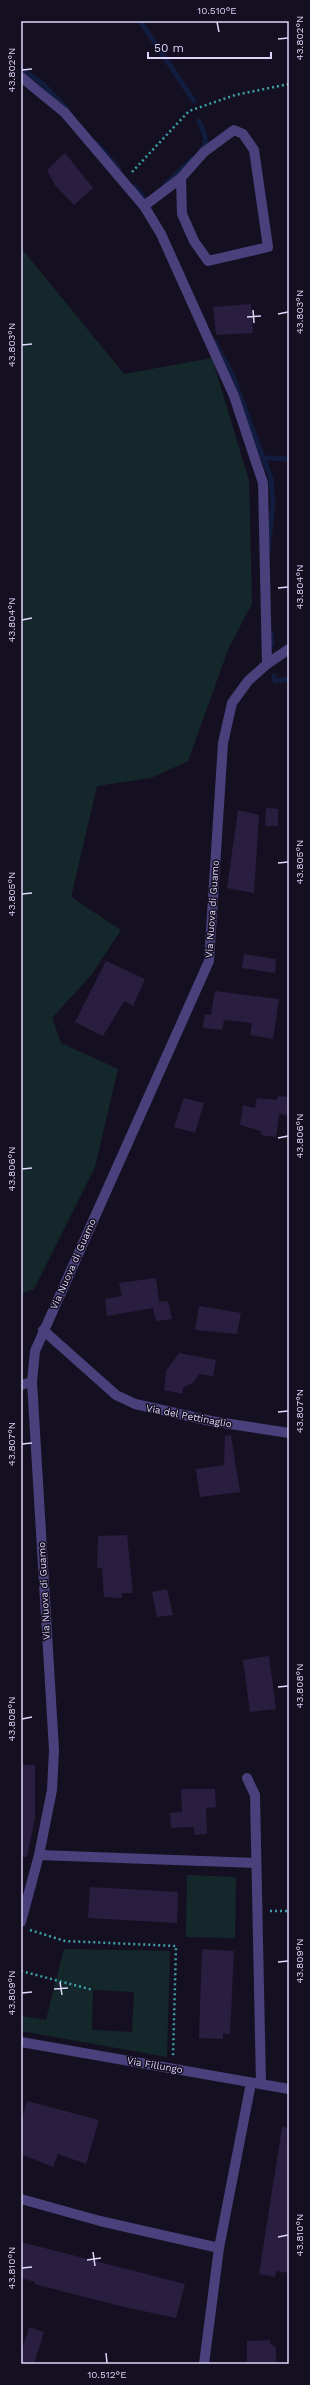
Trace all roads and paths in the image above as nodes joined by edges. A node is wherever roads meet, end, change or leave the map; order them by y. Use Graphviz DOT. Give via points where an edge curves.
graph roads {
  1 [pos="21,77"];
  2 [pos="289,84"];
  3 [pos="181,178"];
  4 [pos="124,181"];
  5 [pos="144,206"];
  6 [pos="289,649"];
  7 [pos="267,664"];
  8 [pos="43,1330"];
  9 [pos="32,1382"];
  10 [pos="21,1385"];
  11 [pos="289,1433"];
  12 [pos="247,1778"];
  13 [pos="39,1855"];
  14 [pos="256,1863"];
  15 [pos="258,1911"];
  16 [pos="289,1911"];
  17 [pos="21,1922"];
  18 [pos="28,1930"];
  19 [pos="21,1971"];
  20 [pos="93,1990"];
  21 [pos="21,2042"];
  22 [pos="173,2068"];
  23 [pos="251,2083"];
  24 [pos="261,2084"];
  25 [pos="289,2090"];
  26 [pos="21,2200"];
  27 [pos="219,2248"];
  28 [pos="204,2364"];
  1 -- 4 [label="street" via="65,113"];
  2 -- 4 [label="path" via="235,95 189,111"];
  3 -- 3 [label="street" via="204,152 234,130 243,134 254,150 268,247 208,261 194,241 182,214"];
  3 -- 5 [label="street"];
  4 -- 5 [label="street"];
  5 -- 7 [label="street" via="161,234 234,396 264,483"];
  6 -- 7 [label="street, Via Nuova di Guamo"];
  7 -- 8 [label="street, Via Nuova di Guamo" via="248,681 232,703 223,743 208,961"];
  8 -- 9 [label="street, Via Nuova di Guamo" via="35,1351"];
  8 -- 11 [label="street, Via del Pettinaglio" via="116,1395 135,1404 211,1421"];
  9 -- 10 [label="street"];
  9 -- 13 [label="street, Via Nuova di Guamo" via="54,1750 52,1790"];
  12 -- 14 [label="street" via="255,1795"];
  13 -- 14 [label="street"];
  13 -- 17 [label="street, Via Nuova di Guamo"];
  14 -- 15 [label="street"];
  15 -- 16 [label="path"];
  15 -- 24 [label="street"];
  18 -- 22 [label="path" via="66,1941 176,1946"];
  19 -- 20 [label="path"];
  21 -- 22 [label="street, Via Fillungo"];
  22 -- 23 [label="street, Via Fillungo"];
  23 -- 24 [label="street, Via Fillungo"];
  23 -- 27 [label="street"];
  24 -- 25 [label="street, Via Fillungo"];
  26 -- 27 [label="street"];
  27 -- 28 [label="street"];
}
